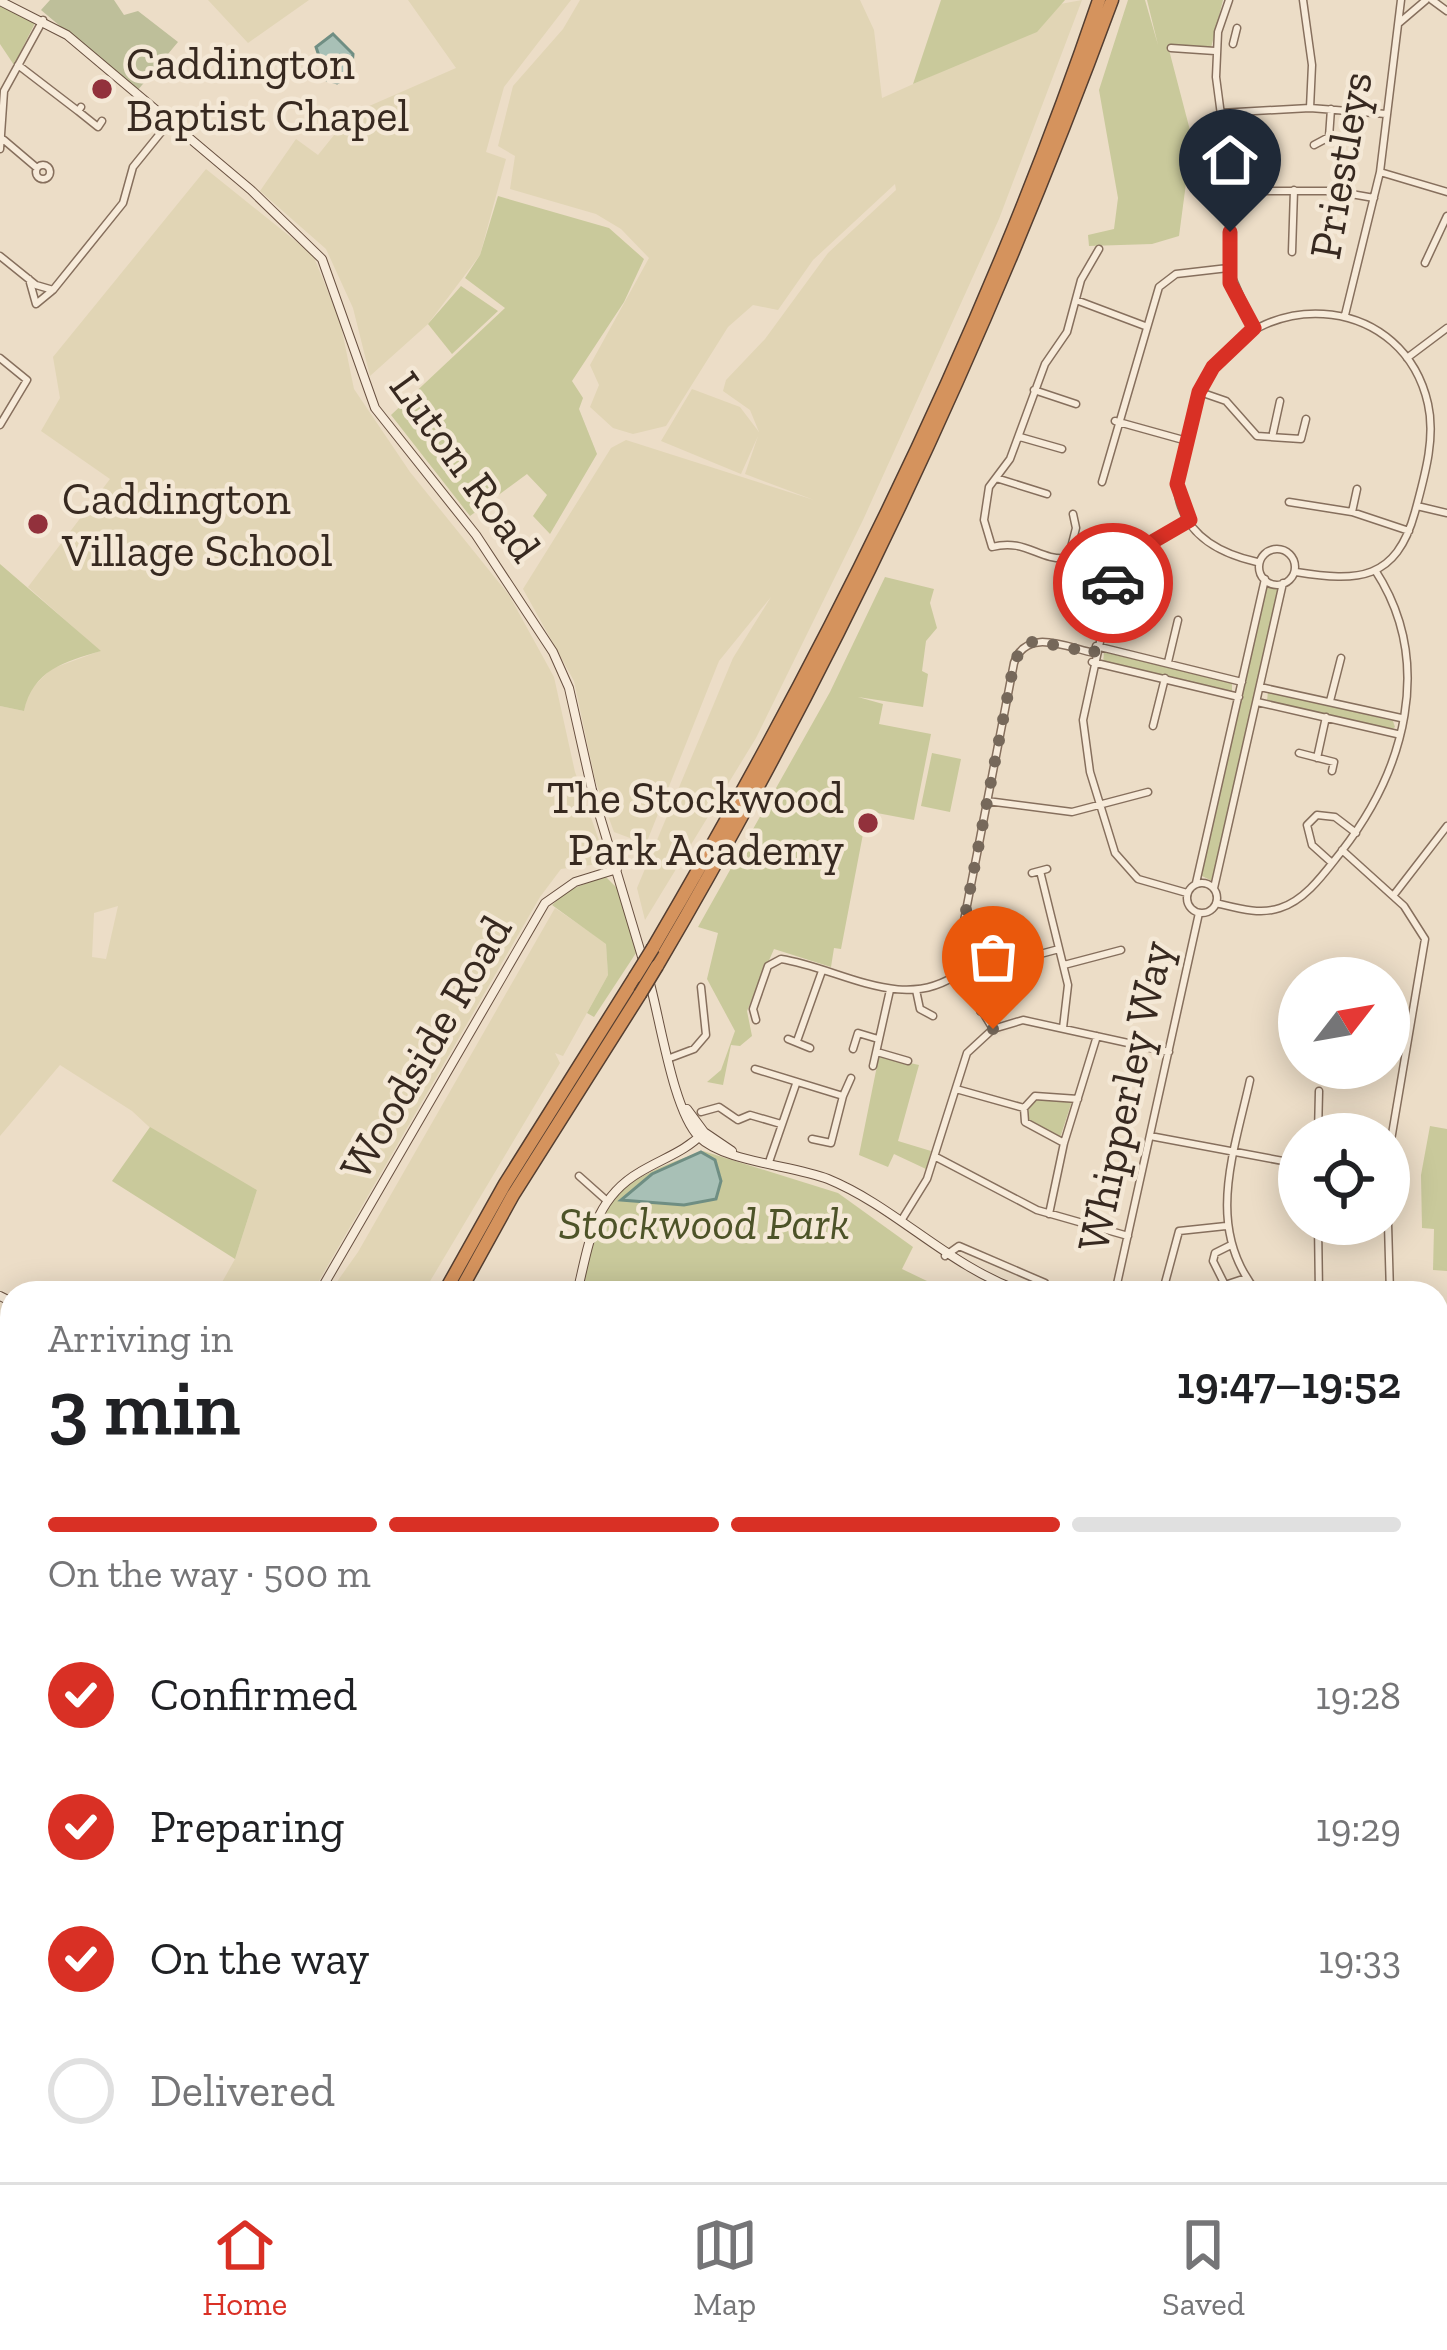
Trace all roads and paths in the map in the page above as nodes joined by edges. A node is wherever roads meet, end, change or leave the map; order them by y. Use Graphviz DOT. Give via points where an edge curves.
graph roads {
  1 [pos="1099,0"];
  2 [pos="1112,0"];
  3 [pos="1229,0"];
  4 [pos="1303,0"];
  5 [pos="1401,0"];
  6 [pos="1429,0"];
  7 [pos="0,1"];
  8 [pos="14,3"];
  9 [pos="1447,11"];
  10 [pos="43,20"];
  11 [pos="1396,26"];
  12 [pos="1218,32"];
  13 [pos="1235,36"];
  14 [pos="1171,48"];
  15 [pos="1216,51"];
  16 [pos="18,65"];
  17 [pos="1310,108"];
  18 [pos="1331,109"];
  19 [pos="1220,113"];
  20 [pos="1386,115"];
  21 [pos="167,125"];
  22 [pos="98,126"];
  23 [pos="4,140"];
  24 [pos="1314,145"];
  25 [pos="0,148"];
  26 [pos="37,168"];
  27 [pos="1380,172"];
  28 [pos="1294,188"];
  29 [pos="1231,191"];
  30 [pos="1447,192"];
  31 [pos="1374,198"];
  32 [pos="1447,216"];
  33 [pos="1099,249"];
  34 [pos="1292,252"];
  35 [pos="0,256"];
  36 [pos="1425,263"];
  37 [pos="1228,268"];
  38 [pos="28,277"];
  39 [pos="53,290"];
  40 [pos="1076,300"];
  41 [pos="1345,315"];
  42 [pos="1145,326"];
  43 [pos="1254,328"];
  44 [pos="1447,328"];
  45 [pos="0,358"];
  46 [pos="1407,358"];
  47 [pos="1034,390"];
  48 [pos="1199,392"];
  49 [pos="1280,401"];
  50 [pos="1076,404"];
  51 [pos="1306,419"];
  52 [pos="1115,422"];
  53 [pos="0,425"];
  54 [pos="1273,433"];
  55 [pos="1019,436"];
  56 [pos="1187,441"];
  57 [pos="1062,449"];
  58 [pos="996,478"];
  59 [pos="1102,482"];
  60 [pos="1357,489"];
  61 [pos="1047,494"];
  62 [pos="1289,502"];
  63 [pos="1417,506"];
  64 [pos="1352,512"];
  65 [pos="1447,513"];
  66 [pos="1073,514"];
  67 [pos="1190,520"];
  68 [pos="1409,531"];
  69 [pos="1067,558"];
  70 [pos="1257,562"];
  71 [pos="1375,570"];
  72 [pos="1297,572"];
  73 [pos="1265,579"];
  74 [pos="1113,582"];
  75 [pos="1283,583"];
  76 [pos="1178,620"];
  77 [pos="1094,654"];
  78 [pos="1341,658"];
  79 [pos="1168,662"];
  80 [pos="1165,679"];
  81 [pos="1242,682"];
  82 [pos="1260,687"];
  83 [pos="1239,697"];
  84 [pos="1330,701"];
  85 [pos="1257,702"];
  86 [pos="1326,717"];
  87 [pos="1401,718"];
  88 [pos="1153,726"];
  89 [pos="1397,734"];
  90 [pos="1299,753"];
  91 [pos="1317,758"];
  92 [pos="1333,771"];
  93 [pos="1148,792"];
  94 [pos="987,801"];
  95 [pos="1100,806"];
  96 [pos="1447,826"];
  97 [pos="1356,833"];
  98 [pos="1342,850"];
  99 [pos="1332,862"];
  100 [pos="617,869"];
  101 [pos="1039,871"];
  102 [pos="1196,883"];
  103 [pos="1214,888"];
  104 [pos="1187,893"];
  105 [pos="1393,896"];
  106 [pos="1216,903"];
  107 [pos="1198,913"];
  108 [pos="1059,949"];
  109 [pos="1121,950"];
  110 [pos="1018,960"];
  111 [pos="1064,965"];
  112 [pos="822,970"];
  113 [pos="959,974"];
  114 [pos="701,987"];
  115 [pos="890,990"];
  116 [pos="916,990"];
  117 [pos="933,1016"];
  118 [pos="756,1020"];
  119 [pos="861,1020"];
  120 [pos="1063,1028"];
  121 [pos="993,1029"];
  122 [pos="858,1033"];
  123 [pos="1097,1036"];
  124 [pos="879,1039"];
  125 [pos="810,1048"];
  126 [pos="853,1049"];
  127 [pos="877,1052"];
  128 [pos="1168,1052"];
  129 [pos="670,1058"];
  130 [pos="908,1060"];
  131 [pos="873,1066"];
  132 [pos="755,1069"];
  133 [pos="851,1078"];
  134 [pos="1250,1080"];
  135 [pos="796,1084"];
  136 [pos="956,1089"];
  137 [pos="1319,1091"];
  138 [pos="843,1096"];
  139 [pos="1078,1099"];
  140 [pos="1024,1108"];
  141 [pos="701,1112"];
  142 [pos="1318,1113"];
  143 [pos="1396,1113"];
  144 [pos="782,1124"];
  145 [pos="701,1134"];
  146 [pos="1150,1136"];
  147 [pos="812,1138"];
  148 [pos="1064,1143"];
  149 [pos="712,1147"];
  150 [pos="686,1149"];
  151 [pos="733,1152"];
  152 [pos="1234,1154"];
  153 [pos="936,1157"];
  154 [pos="1278,1161"];
  155 [pos="770,1162"];
  156 [pos="578,1176"];
  157 [pos="606,1200"];
  158 [pos="1049,1214"];
  159 [pos="898,1224"];
  160 [pos="1226,1226"];
  161 [pos="1128,1235"];
  162 [pos="1231,1245"];
  163 [pos="1318,1245"];
  164 [pos="1389,1245"];
  165 [pos="945,1256"];
  166 [pos="1246,1278"];
  167 [pos="326,1281"];
  168 [pos="451,1281"];
  169 [pos="466,1281"];
  170 [pos="581,1281"];
  171 [pos="999,1281"];
  172 [pos="1040,1281"];
  173 [pos="1117,1281"];
  174 [pos="1166,1281"];
  175 [pos="1224,1281"];
  176 [pos="1239,1281"];
  177 [pos="1248,1281"];
  178 [pos="1319,1281"];
  179 [pos="1390,1281"];
  1 -- 168 [label="highway, bridge" via="950,378 783,716"];
  2 -- 169 [label="highway, bridge" via="1037,203 927,455 796,718"];
  3 -- 12 [label="street"];
  4 -- 17 [label="street"];
  5 -- 11 [label="street, Priestleys"];
  6 -- 9 [label="street"];
  6 -- 11 [label="street, Priestleys"];
  7 -- 8 [label="street, Luton Road"];
  8 -- 10 [label="street, Luton Road"];
  10 -- 16 [label="street"];
  10 -- 21 [label="street, Luton Road"];
  11 -- 20 [label="street, Priestleys"];
  12 -- 13 [label="street"];
  12 -- 15 [label="street"];
  14 -- 15 [label="street"];
  15 -- 19 [label="street"];
  16 -- 22 [label="street"];
  16 -- 23 [label="street" via="4,92"];
  17 -- 18 [label="street"];
  17 -- 19 [label="street"];
  18 -- 20 [label="street"];
  18 -- 24 [label="street" via="1329,137"];
  19 -- 29 [label="street"];
  20 -- 27 [label="street, Priestleys"];
  21 -- 39 [label="street" via="133,167 123,203"];
  21 -- 100 [label="street, Luton Road" via="322,259 375,408 476,535 554,652"];
  23 -- 25 [label="street"];
  23 -- 26 [label="street"];
  27 -- 30 [label="street"];
  27 -- 31 [label="street, Priestleys"];
  28 -- 29 [label="street"];
  28 -- 31 [label="street"];
  28 -- 34 [label="street"];
  29 -- 37 [label="street"];
  31 -- 41 [label="street, Priestleys"];
  32 -- 36 [label="street"];
  33 -- 40 [label="street"];
  35 -- 38 [label="street"];
  37 -- 42 [label="street" via="1166,279"];
  37 -- 43 [label="street"];
  38 -- 39 [label="street"];
  38 -- 39 [label="street" via="36,304"];
  40 -- 42 [label="street"];
  40 -- 47 [label="street"];
  41 -- 43 [label="street" via="1316,310"];
  41 -- 46 [label="street"];
  42 -- 52 [label="street"];
  43 -- 48 [label="street"];
  44 -- 46 [label="street"];
  45 -- 53 [label="street" via="31,380"];
  46 -- 63 [label="street" via="1432,427"];
  47 -- 50 [label="street"];
  47 -- 55 [label="street"];
  48 -- 54 [label="street" via="1226,401 1249,433"];
  48 -- 56 [label="street"];
  49 -- 54 [label="street"];
  51 -- 54 [label="street" via="1301,440"];
  52 -- 56 [label="street"];
  52 -- 59 [label="street"];
  55 -- 57 [label="street"];
  55 -- 58 [label="street"];
  56 -- 67 [label="street" via="1177,489"];
  58 -- 61 [label="street"];
  58 -- 69 [label="street" via="985,500 992,547 1016,542"];
  60 -- 64 [label="street"];
  62 -- 64 [label="street"];
  63 -- 65 [label="street"];
  63 -- 68 [label="street"];
  64 -- 68 [label="street"];
  66 -- 69 [label="street"];
  67 -- 70 [label="street" via="1213,549"];
  67 -- 74 [label="street" via="1140,549"];
  68 -- 71 [label="street"];
  69 -- 74 [label="street"];
  70 -- 72 [label="street" via="1279,552"];
  70 -- 73 [label="street"];
  71 -- 72 [label="street" via="1352,580"];
  71 -- 87 [label="street" via="1408,640"];
  72 -- 75 [label="street"];
  73 -- 75 [label="street"];
  73 -- 81 [label="street, Whipperley Way"];
  74 -- 77 [label="street"];
  75 -- 82 [label="street, Whipperley Way"];
  76 -- 79 [label="street"];
  77 -- 79 [label="street"];
  77 -- 80 [label="street"];
  77 -- 94 [label="street" via="1034,641 1021,648"];
  77 -- 95 [label="street" via="1084,737"];
  78 -- 84 [label="street"];
  79 -- 81 [label="street"];
  80 -- 83 [label="street"];
  80 -- 88 [label="street"];
  81 -- 83 [label="street, Whipperley Way"];
  82 -- 84 [label="street"];
  82 -- 85 [label="street, Whipperley Way"];
  83 -- 102 [label="street, Whipperley Way"];
  84 -- 87 [label="street"];
  85 -- 86 [label="street"];
  85 -- 103 [label="street, Whipperley Way"];
  86 -- 89 [label="street"];
  86 -- 91 [label="street"];
  87 -- 89 [label="street"];
  89 -- 97 [label="street" via="1376,806"];
  90 -- 91 [label="street"];
  91 -- 92 [label="street" via="1334,762"];
  93 -- 95 [label="street"];
  94 -- 95 [label="street" via="1041,812"];
  94 -- 113 [label="street"];
  95 -- 104 [label="street" via="1129,872"];
  96 -- 105 [label="street"];
  97 -- 98 [label="street"];
  97 -- 99 [label="street" via="1335,818 1316,815 1307,825 1312,845"];
  98 -- 99 [label="street"];
  98 -- 105 [label="street"];
  99 -- 106 [label="street" via="1277,910"];
  100 -- 129 [label="street, Luton Road"];
  100 -- 167 [label="street, Woodside Road" via="575,882 545,903"];
  101 -- 108 [label="street"];
  102 -- 103 [label="street"];
  102 -- 104 [label="street"];
  103 -- 106 [label="street"];
  104 -- 107 [label="street"];
  105 -- 143 [label="street" via="1415,918 1426,951"];
  106 -- 107 [label="street"];
  107 -- 128 [label="street, Whipperley Way"];
  108 -- 110 [label="street"];
  108 -- 111 [label="street"];
  109 -- 111 [label="street"];
  111 -- 120 [label="street"];
  112 -- 115 [label="street"];
  112 -- 118 [label="street" via="772,963"];
  112 -- 125 [label="street" via="793,1040"];
  113 -- 116 [label="street"];
  113 -- 121 [label="street"];
  114 -- 129 [label="street" via="706,1035"];
  115 -- 116 [label="street"];
  115 -- 124 [label="street"];
  116 -- 117 [label="street" via="920,1009"];
  119 -- 122 [label="street"];
  120 -- 121 [label="street" via="1024,1020"];
  120 -- 123 [label="street"];
  121 -- 136 [label="street" via="970,1048"];
  122 -- 124 [label="street"];
  122 -- 126 [label="street"];
  123 -- 128 [label="street"];
  123 -- 139 [label="street"];
  124 -- 127 [label="street"];
  127 -- 130 [label="street"];
  127 -- 131 [label="street"];
  128 -- 146 [label="street, Whipperley Way"];
  129 -- 145 [label="street, Luton Road"];
  132 -- 135 [label="street"];
  133 -- 138 [label="street"];
  134 -- 152 [label="street"];
  135 -- 138 [label="street"];
  135 -- 144 [label="street"];
  136 -- 140 [label="street"];
  136 -- 153 [label="street"];
  137 -- 142 [label="street"];
  138 -- 147 [label="street" via="835,1144"];
  139 -- 140 [label="street" via="1031,1096"];
  139 -- 148 [label="street"];
  140 -- 148 [label="street" via="1025,1122"];
  141 -- 144 [label="street" via="719,1107 738,1120 750,1115"];
  144 -- 155 [label="street"];
  145 -- 149 [label="street"];
  145 -- 150 [label="street"];
  145 -- 151 [label="street"];
  146 -- 152 [label="street"];
  146 -- 161 [label="street, Whipperley Way"];
  148 -- 158 [label="street"];
  149 -- 150 [label="street"];
  149 -- 151 [label="street"];
  150 -- 157 [label="street"];
  151 -- 155 [label="street"];
  152 -- 154 [label="street"];
  152 -- 160 [label="street"];
  153 -- 158 [label="street"];
  153 -- 159 [label="street"];
  155 -- 159 [label="street" via="839,1184"];
  156 -- 157 [label="street"];
  157 -- 170 [label="street"];
  158 -- 161 [label="street"];
  159 -- 165 [label="street"];
  160 -- 162 [label="street"];
  160 -- 174 [label="street" via="1179,1231"];
  161 -- 173 [label="street, Whipperley Way"];
  162 -- 166 [label="street"];
  162 -- 175 [label="street" via="1214,1255"];
  163 -- 178 [label="street"];
  164 -- 179 [label="street"];
  165 -- 171 [label="street"];
  165 -- 172 [label="street" via="959,1246"];
  166 -- 176 [label="street"];
  166 -- 177 [label="street"];
}
